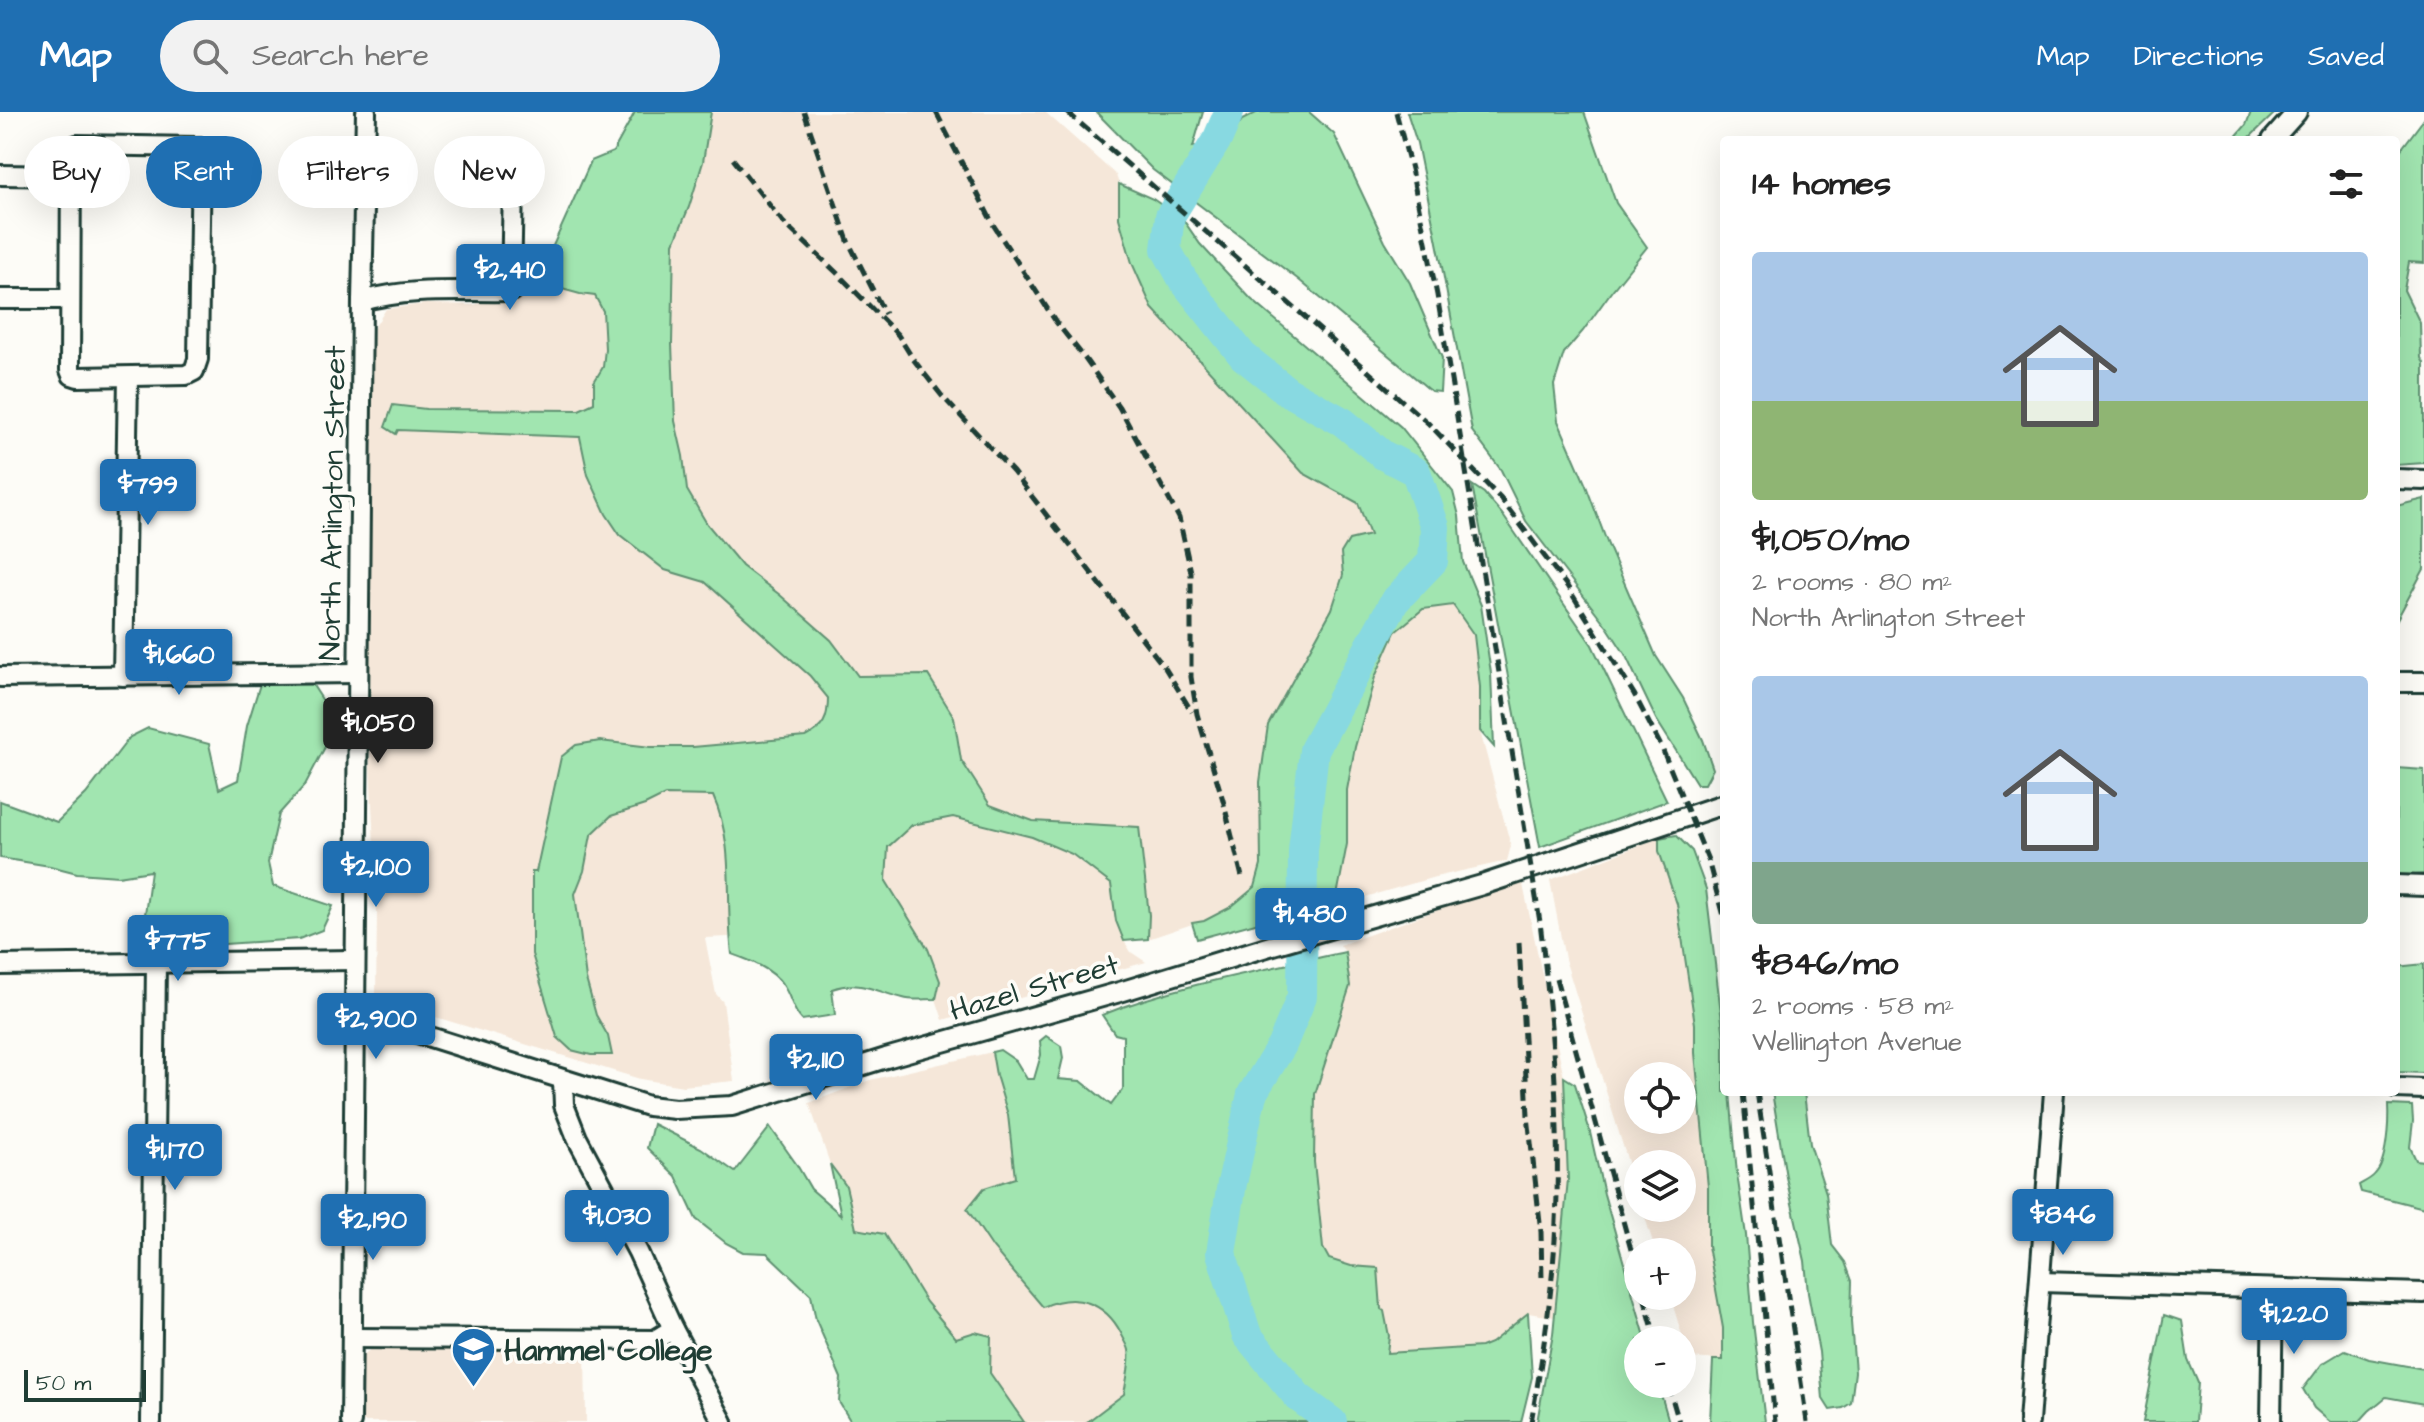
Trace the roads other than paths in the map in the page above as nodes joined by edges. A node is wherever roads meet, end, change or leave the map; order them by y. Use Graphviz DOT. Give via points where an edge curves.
graph roads {
  1 [pos="366,112"];
  2 [pos="2297,112"];
  3 [pos="2276,136"];
  4 [pos="130,145"];
  5 [pos="0,175"];
  6 [pos="24,175"];
  7 [pos="70,208"];
  8 [pos="513,208"];
  9 [pos="0,299"];
  10 [pos="70,299"];
  11 [pos="362,301"];
  12 [pos="128,377"];
  13 [pos="2400,479"];
  14 [pos="2424,480"];
  15 [pos="358,673"];
  16 [pos="123,676"];
  17 [pos="0,677"];
  18 [pos="2400,682"];
  19 [pos="2424,682"];
  20 [pos="1720,805"];
  21 [pos="2400,885"];
  22 [pos="2424,886"];
  23 [pos="354,960"];
  24 [pos="156,962"];
  25 [pos="0,965"];
  26 [pos="354,1022"];
  27 [pos="563,1080"];
  28 [pos="2400,1088"];
  29 [pos="2424,1089"];
  30 [pos="2054,1096"];
  31 [pos="2040,1282"];
  32 [pos="2273,1290"];
  33 [pos="2424,1293"];
  34 [pos="673,1329"];
  35 [pos="353,1338"];
  36 [pos="151,1422"];
  37 [pos="351,1422"];
  38 [pos="723,1422"];
  39 [pos="2029,1422"];
  40 [pos="2271,1422"];
  1 -- 11 [label="street, North Arlington Street"];
  2 -- 3 [label="street"];
  4 -- 12 [label="street" via="201,151 198,359 186,375"];
  5 -- 6 [label="street"];
  7 -- 10 [label="street"];
  8 -- 11 [label="street" via="511,291 415,291"];
  9 -- 10 [label="street"];
  10 -- 12 [label="street" via="72,375"];
  11 -- 15 [label="street, North Arlington Street"];
  12 -- 16 [label="street"];
  13 -- 14 [label="street"];
  15 -- 16 [label="street"];
  15 -- 23 [label="street, North Arlington Street"];
  16 -- 17 [label="street"];
  18 -- 19 [label="street"];
  20 -- 27 [label="street, Hazel Street" via="1531,870 732,1106 648,1106"];
  21 -- 22 [label="street"];
  23 -- 24 [label="street"];
  23 -- 26 [label="street, North Arlington Street"];
  24 -- 25 [label="street"];
  24 -- 36 [label="street"];
  26 -- 27 [label="street, Hazel Street" via="392,1025"];
  26 -- 35 [label="street, North Arlington Street"];
  27 -- 34 [label="street" via="564,1105 577,1138"];
  28 -- 29 [label="street"];
  30 -- 31 [label="street"];
  31 -- 32 [label="street"];
  31 -- 39 [label="street"];
  32 -- 33 [label="street"];
  32 -- 40 [label="street"];
  34 -- 35 [label="street" via="655,1340"];
  34 -- 38 [label="street"];
  35 -- 37 [label="street, North Arlington Street"];
}
